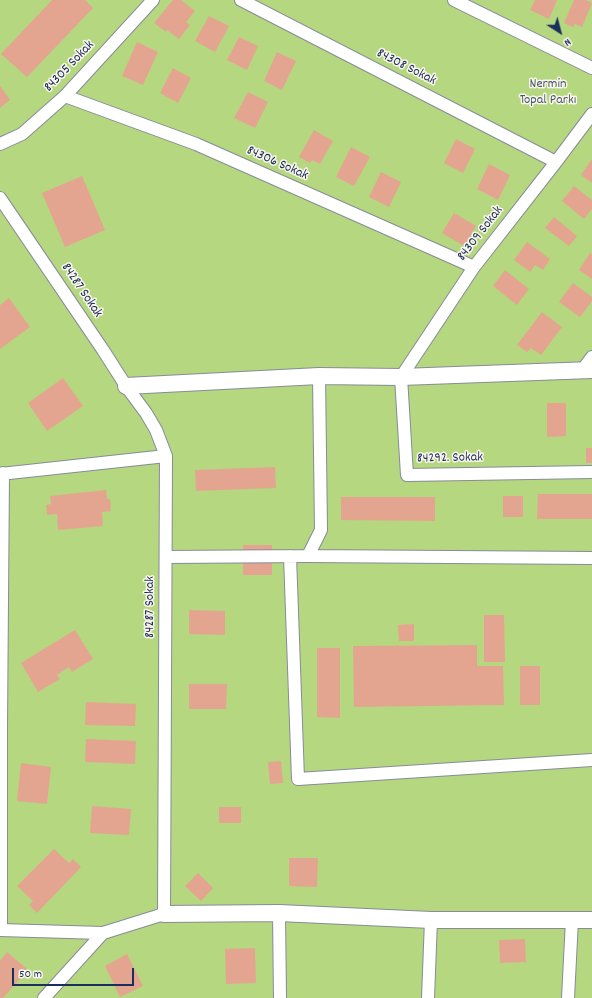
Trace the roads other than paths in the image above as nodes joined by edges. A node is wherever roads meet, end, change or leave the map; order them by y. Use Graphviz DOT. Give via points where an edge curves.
graph roads {
  1 [pos="153,0"];
  2 [pos="241,0"];
  3 [pos="454,0"];
  4 [pos="592,68"];
  5 [pos="65,96"];
  6 [pos="592,114"];
  7 [pos="0,144"];
  8 [pos="556,162"];
  9 [pos="0,198"];
  10 [pos="474,267"];
  11 [pos="589,365"];
  12 [pos="319,376"];
  13 [pos="401,377"];
  14 [pos="126,386"];
  15 [pos="166,456"];
  16 [pos="592,472"];
  17 [pos="2,474"];
  18 [pos="290,556"];
  19 [pos="308,556"];
  20 [pos="166,558"];
  21 [pos="592,558"];
  22 [pos="0,726"];
  23 [pos="592,760"];
  24 [pos="279,913"];
  25 [pos="164,914"];
  26 [pos="431,920"];
  27 [pos="572,920"];
  28 [pos="592,920"];
  29 [pos="0,930"];
  30 [pos="103,933"];
  31 [pos="44,998"];
  32 [pos="280,998"];
  33 [pos="428,998"];
  34 [pos="568,998"];
  1 -- 5 [label="street, 84305 Sokak"];
  2 -- 8 [label="street, 84308 Sokak"];
  3 -- 4 [label="street"];
  5 -- 7 [label="street, 84305 Sokak" via="22,134"];
  5 -- 10 [label="street, 84306 Sokak" via="196,144"];
  6 -- 8 [label="street, 84309 Sokak"];
  8 -- 10 [label="street, 84309 Sokak"];
  9 -- 14 [label="street, 84287 Sokak"];
  10 -- 13 [label="street, 84309 Sokak"];
  11 -- 13 [label="street"];
  12 -- 13 [label="street"];
  12 -- 14 [label="street"];
  12 -- 19 [label="street" via="321,530"];
  13 -- 16 [label="street, 84292. Sokak" via="407,475"];
  14 -- 15 [label="street, 84287 Sokak" via="156,430"];
  15 -- 17 [label="street"];
  15 -- 20 [label="street, 84287 Sokak"];
  17 -- 22 [label="street"];
  18 -- 19 [label="street"];
  18 -- 20 [label="street"];
  18 -- 23 [label="street" via="298,779"];
  19 -- 21 [label="street"];
  20 -- 25 [label="street, 84287 Sokak"];
  22 -- 29 [label="street"];
  24 -- 25 [label="street"];
  24 -- 26 [label="street"];
  24 -- 32 [label="street"];
  25 -- 30 [label="street"];
  26 -- 27 [label="street"];
  26 -- 33 [label="street"];
  27 -- 28 [label="street"];
  27 -- 34 [label="street"];
  29 -- 30 [label="street"];
  30 -- 31 [label="street"];
}
